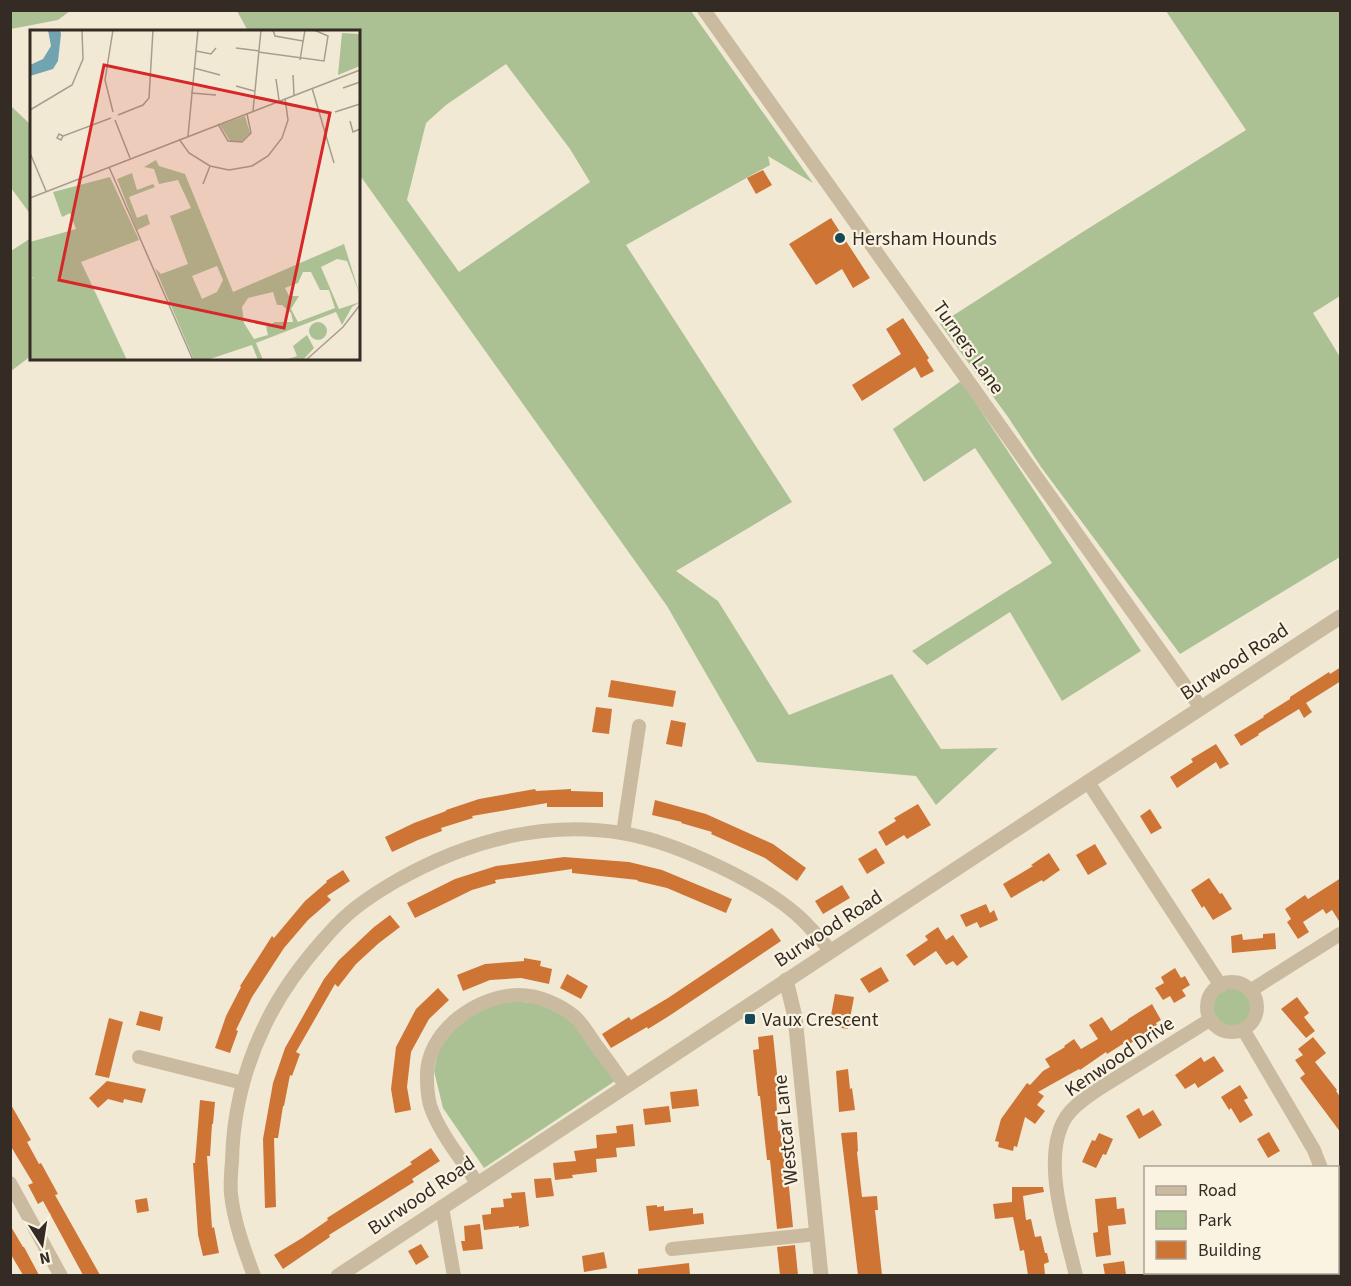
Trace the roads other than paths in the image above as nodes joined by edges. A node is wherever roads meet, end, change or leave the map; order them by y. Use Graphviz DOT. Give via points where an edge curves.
graph roads {
  1 [pos="704,10"];
  2 [pos="1341,617"];
  3 [pos="1201,708"];
  4 [pos="639,726"];
  5 [pos="1088,782"];
  6 [pos="623,833"];
  7 [pos="1341,934"];
  8 [pos="831,951"];
  9 [pos="786,980"];
  10 [pos="1221,986"];
  11 [pos="1250,991"];
  12 [pos="1211,1019"];
  13 [pos="1243,1029"];
  14 [pos="139,1057"];
  15 [pos="243,1083"];
  16 [pos="625,1085"];
  17 [pos="1321,1166"];
  18 [pos="10,1183"];
  19 [pos="477,1183"];
  20 [pos="442,1207"];
  21 [pos="817,1234"];
  22 [pos="672,1249"];
  23 [pos="61,1275"];
  24 [pos="254,1275"];
  25 [pos="338,1275"];
  26 [pos="454,1275"];
  27 [pos="821,1275"];
  28 [pos="1076,1275"];
  1 -- 3 [label="street, Turners Lane"];
  2 -- 3 [label="street, Burwood Road"];
  3 -- 5 [label="street, Burwood Road"];
  4 -- 6 [label="street"];
  5 -- 8 [label="street, Burwood Road"];
  5 -- 10 [label="street"];
  6 -- 8 [label="street" via="683,850 757,886 797,915"];
  6 -- 15 [label="street" via="568,830 510,836 425,865 366,900 345,916 287,985 254,1047"];
  7 -- 11 [label="street"];
  8 -- 9 [label="street, Burwood Road"];
  9 -- 16 [label="street, Burwood Road"];
  9 -- 21 [label="street, Westcar Lane" via="795,1017"];
  10 -- 11 [label="street" via="1241,984"];
  10 -- 12 [label="street" via="1208,1002"];
  11 -- 13 [label="street" via="1256,1000 1256,1015"];
  12 -- 13 [label="street" via="1228,1032"];
  12 -- 28 [label="street, Kenwood Drive" via="1079,1102 1066,1118 1054,1152 1054,1173"];
  13 -- 17 [label="street"];
  14 -- 15 [label="street"];
  15 -- 24 [label="street" via="232,1136 231,1193 236,1222"];
  16 -- 19 [label="street, Burwood Road"];
  16 -- 19 [label="street" via="574,1016 550,1002 519,995 501,997 466,1011 442,1034 431,1053 427,1076 430,1104 438,1124"];
  18 -- 23 [label="street"];
  19 -- 20 [label="street, Burwood Road"];
  20 -- 25 [label="street, Burwood Road"];
  20 -- 26 [label="street"];
  21 -- 22 [label="street"];
  21 -- 27 [label="street, Westcar Lane"];
}
